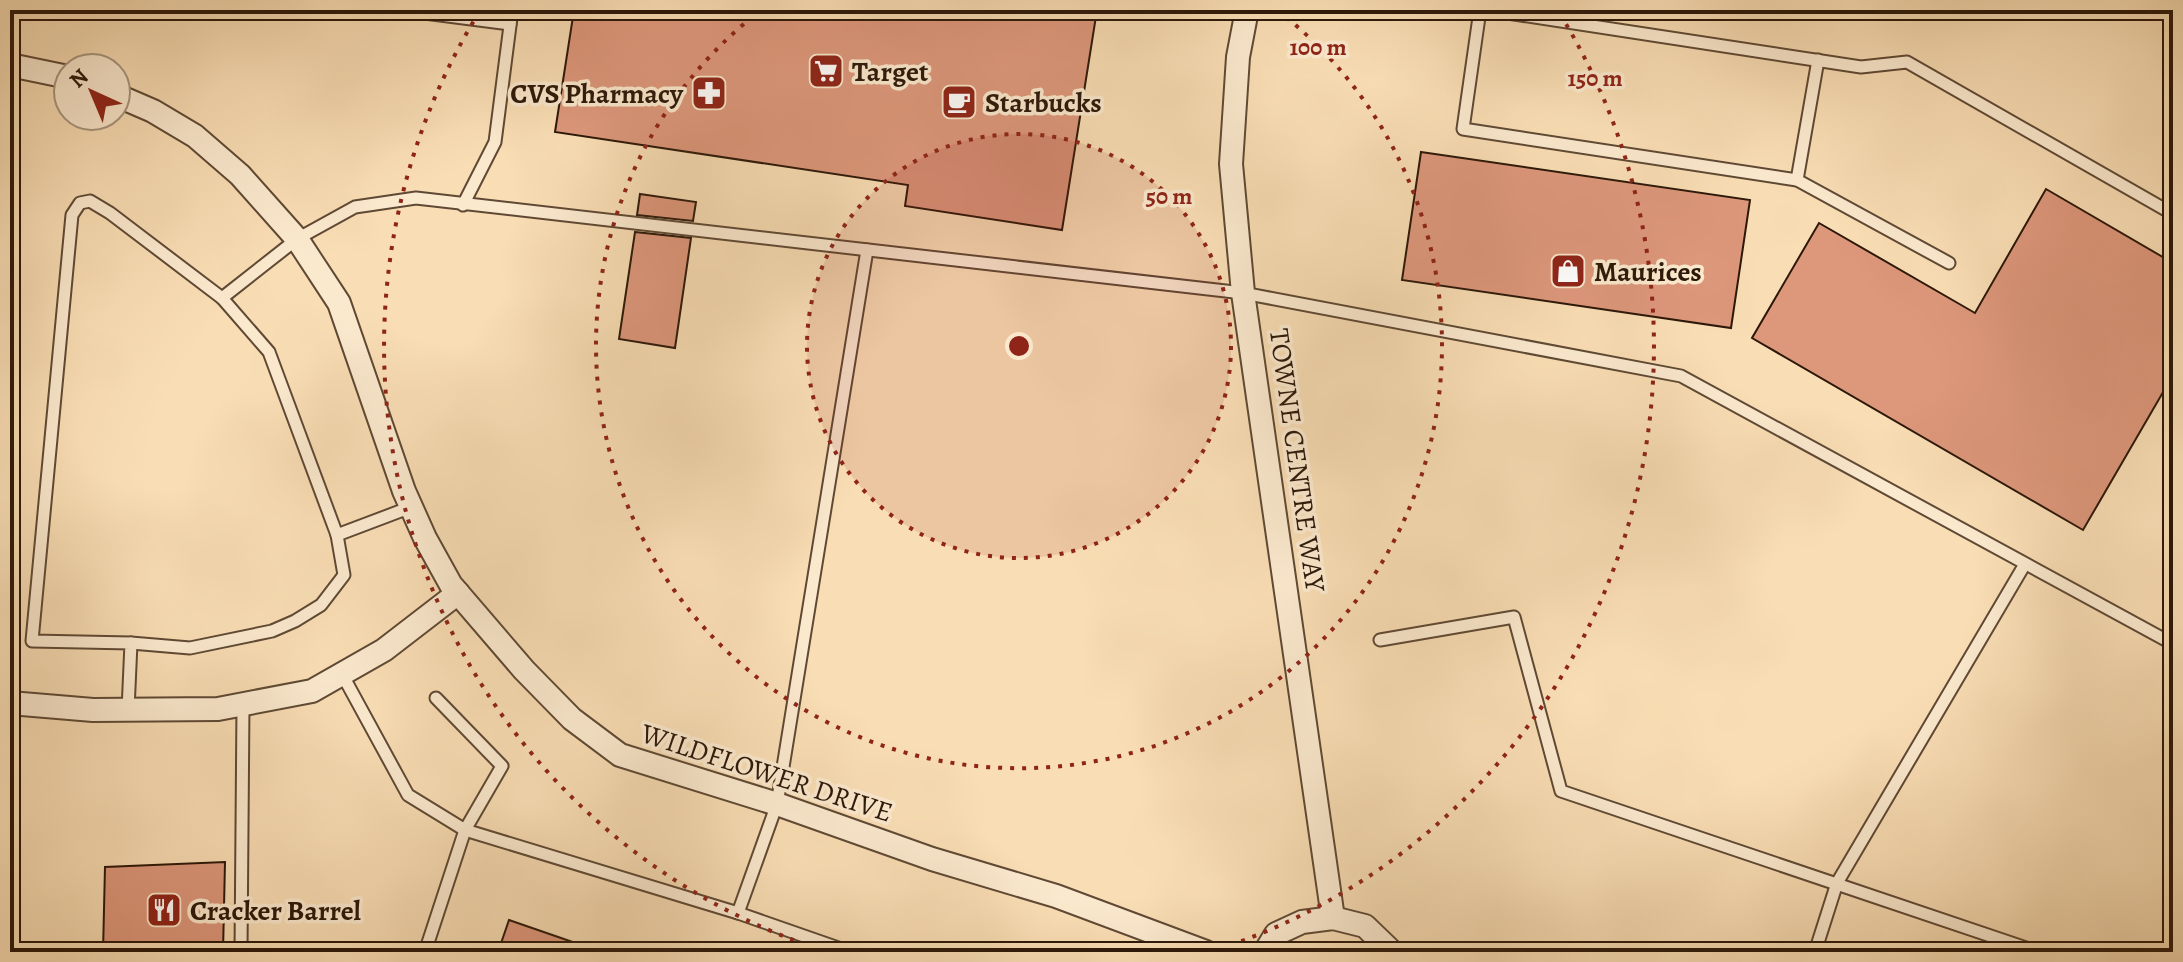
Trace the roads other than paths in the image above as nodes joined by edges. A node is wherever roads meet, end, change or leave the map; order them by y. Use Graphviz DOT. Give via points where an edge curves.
graph roads {
  1 [pos="401,10"];
  2 [pos="512,10"];
  3 [pos="1247,10"];
  4 [pos="1480,10"];
  5 [pos="1488,10"];
  6 [pos="510,24"];
  7 [pos="1818,60"];
  8 [pos="10,65"];
  9 [pos="52,74"];
  10 [pos="132,102"];
  11 [pos="1797,180"];
  12 [pos="463,205"];
  13 [pos="2173,214"];
  14 [pos="297,239"];
  15 [pos="867,250"];
  16 [pos="1949,263"];
  17 [pos="1243,293"];
  18 [pos="222,298"];
  19 [pos="411,507"];
  20 [pos="337,535"];
  21 [pos="2025,564"];
  22 [pos="458,593"];
  23 [pos="1380,640"];
  24 [pos="131,643"];
  25 [pos="2173,644"];
  26 [pos="342,674"];
  27 [pos="436,698"];
  28 [pos="10,703"];
  29 [pos="243,704"];
  30 [pos="128,710"];
  31 [pos="777,804"];
  32 [pos="465,830"];
  33 [pos="1837,883"];
  34 [pos="738,913"];
  35 [pos="1333,918"];
  36 [pos="241,952"];
  37 [pos="425,952"];
  38 [pos="850,952"];
  39 [pos="1206,952"];
  40 [pos="1265,952"];
  41 [pos="1392,952"];
  42 [pos="1815,952"];
  43 [pos="2038,952"];
  1 -- 6 [label="lane"];
  2 -- 6 [label="lane"];
  3 -- 17 [label="street, TOWNE CENTRE WAY" via="1238,57 1231,164"];
  4 -- 11 [label="lane" via="1463,129"];
  5 -- 7 [label="lane"];
  6 -- 12 [label="lane" via="495,142"];
  7 -- 11 [label="lane"];
  7 -- 13 [label="lane" via="1861,67 1907,62"];
  8 -- 9 [label="street"];
  10 -- 14 [label="street, WILDFLOWER DRIVE" via="195,136 240,175"];
  11 -- 16 [label="lane"];
  12 -- 14 [label="lane" via="416,198 355,207"];
  12 -- 15 [label="lane"];
  14 -- 18 [label="lane"];
  14 -- 19 [label="street, WILDFLOWER DRIVE" via="339,303"];
  15 -- 17 [label="lane"];
  15 -- 31 [label="lane"];
  17 -- 21 [label="lane" via="1681,376"];
  17 -- 35 [label="street, TOWNE CENTRE WAY"];
  18 -- 20 [label="lane" via="269,352"];
  18 -- 24 [label="lane" via="90,201 80,203 72,215 32,641"];
  19 -- 20 [label="lane"];
  19 -- 22 [label="street, WILDFLOWER DRIVE"];
  20 -- 24 [label="lane" via="344,575 321,605 295,621 190,648"];
  21 -- 25 [label="lane"];
  21 -- 33 [label="lane"];
  22 -- 26 [label="street" via="384,650"];
  22 -- 31 [label="street, WILDFLOWER DRIVE" via="572,719 620,755"];
  23 -- 33 [label="lane" via="1514,617 1561,791"];
  24 -- 30 [label="lane"];
  26 -- 29 [label="street" via="312,691"];
  26 -- 32 [label="lane" via="408,795"];
  27 -- 32 [label="lane" via="502,766"];
  28 -- 30 [label="street"];
  29 -- 30 [label="street"];
  29 -- 36 [label="lane"];
  31 -- 34 [label="lane"];
  31 -- 39 [label="street, WILDFLOWER DRIVE" via="1056,896"];
  32 -- 34 [label="lane"];
  32 -- 37 [label="lane"];
  33 -- 42 [label="lane"];
  33 -- 43 [label="lane"];
  34 -- 38 [label="lane"];
  35 -- 40 [label="street" via="1302,922 1276,934"];
  35 -- 41 [label="street" via="1365,926"];
}
